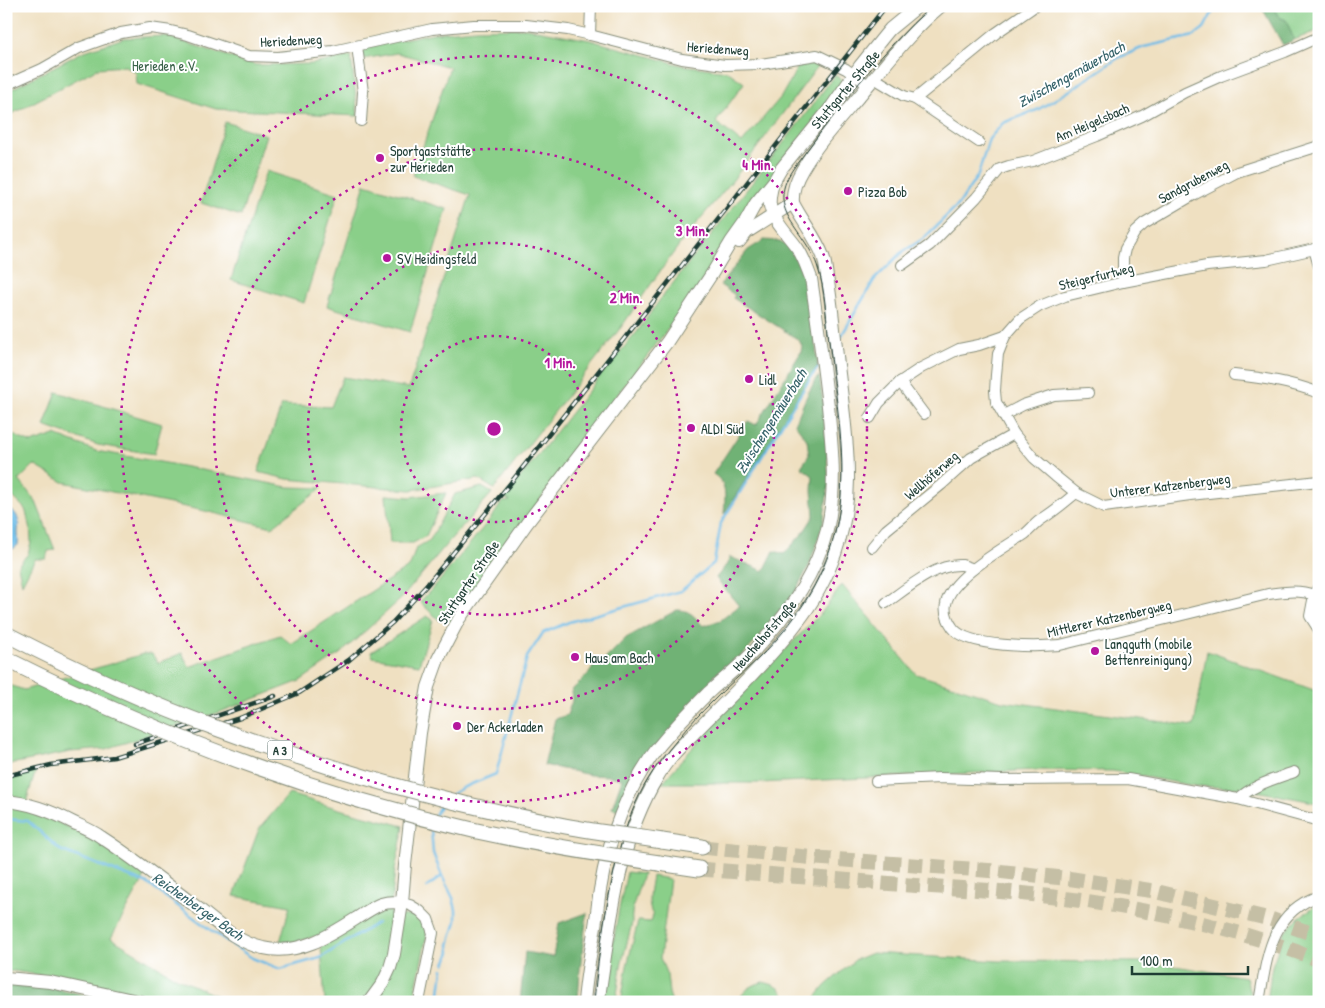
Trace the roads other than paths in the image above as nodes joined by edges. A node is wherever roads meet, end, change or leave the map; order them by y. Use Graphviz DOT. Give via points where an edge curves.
graph roads {
  1 [pos="591,6"];
  2 [pos="918,6"];
  3 [pos="940,6"];
  4 [pos="1035,6"];
  5 [pos="590,35"];
  6 [pos="1319,37"];
  7 [pos="356,46"];
  8 [pos="854,75"];
  9 [pos="871,82"];
  10 [pos="6,85"];
  11 [pos="914,99"];
  12 [pos="362,121"];
  13 [pos="979,142"];
  14 [pos="1319,146"];
  15 [pos="774,181"];
  16 [pos="793,203"];
  17 [pos="772,211"];
  18 [pos="746,220"];
  19 [pos="1316,249"];
  20 [pos="902,265"];
  21 [pos="1319,266"];
  22 [pos="714,272"];
  23 [pos="1123,282"];
  24 [pos="1005,336"];
  25 [pos="1234,375"];
  26 [pos="900,382"];
  27 [pos="1088,393"];
  28 [pos="1319,393"];
  29 [pos="924,414"];
  30 [pos="1004,415"];
  31 [pos="870,418"];
  32 [pos="1014,434"];
  33 [pos="1319,481"];
  34 [pos="1076,493"];
  35 [pos="872,547"];
  36 [pos="973,569"];
  37 [pos="1316,590"];
  38 [pos="886,603"];
  39 [pos="1319,630"];
  40 [pos="6,634"];
  41 [pos="6,659"];
  42 [pos="1294,772"];
  43 [pos="876,781"];
  44 [pos="1238,799"];
  45 [pos="6,801"];
  46 [pos="1319,821"];
  47 [pos="702,847"];
  48 [pos="699,869"];
  49 [pos="1319,896"];
  50 [pos="402,903"];
  51 [pos="6,978"];
  52 [pos="142,1002"];
  53 [pos="369,1002"];
  54 [pos="419,1002"];
  55 [pos="584,1002"];
  56 [pos="600,1002"];
  57 [pos="1258,1002"];
  1 -- 5 [label="street"];
  2 -- 8 [label="main road, Stuttgarter Straße" via="885,35"];
  3 -- 9 [label="main road, Stuttgarter Straße"];
  4 -- 11 [label="street" via="989,38"];
  5 -- 7 [label="street, Heriedenweg" via="526,25 474,25 432,29"];
  5 -- 8 [label="street, Heriedenweg" via="682,59 725,65 761,64 817,54"];
  6 -- 20 [label="street, Am Heigelsbach" via="1185,92 1097,136 1033,161 1000,169 930,245"];
  7 -- 10 [label="street, Heriedenweg" via="333,52 248,56 188,35 150,28 121,33 79,48"];
  7 -- 12 [label="street" via="363,92"];
  8 -- 9 [label="street, Heriedenweg"];
  8 -- 15 [label="main road, Stuttgarter Straße"];
  9 -- 11 [label="street, Heriedenweg"];
  9 -- 16 [label="main road, Stuttgarter Straße" via="801,170 792,196"];
  11 -- 13 [label="street, Heriedenweg"];
  14 -- 23 [label="street, Sandgrubenweg" via="1237,172 1144,224 1125,249"];
  15 -- 17 [label="main road, Stuttgarter Straße"];
  15 -- 18 [label="main road, Stuttgarter Straße"];
  16 -- 17 [label="main road, Stuttgarter Straße"];
  16 -- 56 [label="main road, Heuchelhofstraße" via="824,258 834,326 848,476 841,536 827,576 797,624 678,750 646,798 629,842 616,892"];
  17 -- 18 [label="main road, Stuttgarter Straße" via="757,212"];
  17 -- 22 [label="main road, Stuttgarter Straße" via="748,232"];
  17 -- 55 [label="main road, Heuchelhofstraße" via="798,249 811,278 833,456 831,507 826,531 814,569 784,615 671,733 634,786 613,837 602,881"];
  18 -- 22 [label="main road, Stuttgarter Straße"];
  19 -- 21 [label="street"];
  19 -- 23 [label="street, Steigerfurtweg"];
  22 -- 50 [label="main road, Stuttgarter Straße" via="647,369 527,522 459,618 438,659 428,687 420,733"];
  23 -- 24 [label="street, Steigerfurtweg" via="1065,296 1040,306 1020,319"];
  24 -- 26 [label="street, Steigerfurtweg" via="959,349"];
  24 -- 30 [label="street, Unterer Katzenbergweg" via="998,354 995,383 996,402"];
  25 -- 28 [label="street" via="1293,384"];
  26 -- 29 [label="street"];
  26 -- 31 [label="street, Steigerfurtweg" via="879,403"];
  27 -- 30 [label="street" via="1054,395"];
  30 -- 32 [label="street, Unterer Katzenbergweg"];
  32 -- 34 [label="street, Unterer Katzenbergweg" via="1034,458"];
  32 -- 35 [label="street, Wellhöferweg" via="971,458 886,530"];
  33 -- 34 [label="street, Unterer Katzenbergweg" via="1104,507"];
  34 -- 36 [label="street, Mittlerer Katzenbergweg"];
  36 -- 37 [label="street, Mittlerer Katzenbergweg" via="953,589 946,603 947,620 956,633 970,639 1009,646 1060,645 1268,594"];
  36 -- 38 [label="street" via="963,565 941,568"];
  37 -- 39 [label="street" via="1310,616"];
  40 -- 47 [label="highway, A 3, bridge" via="136,696 216,728 396,787 567,826"];
  41 -- 48 [label="highway, A 3, bridge" via="98,703 278,775 477,831"];
  42 -- 44 [label="street" via="1257,786"];
  43 -- 44 [label="street" via="1128,779"];
  44 -- 46 [label="street"];
  45 -- 50 [label="main road" via="52,812 100,836 234,936 264,949 296,949 317,942 378,904"];
  49 -- 57 [label="street" via="1292,910 1277,930"];
  50 -- 53 [label="main road, Stuttgarter Straße" via="390,968"];
  50 -- 54 [label="street" via="424,915 433,933"];
  51 -- 52 [label="main road" via="50,982"];
}
